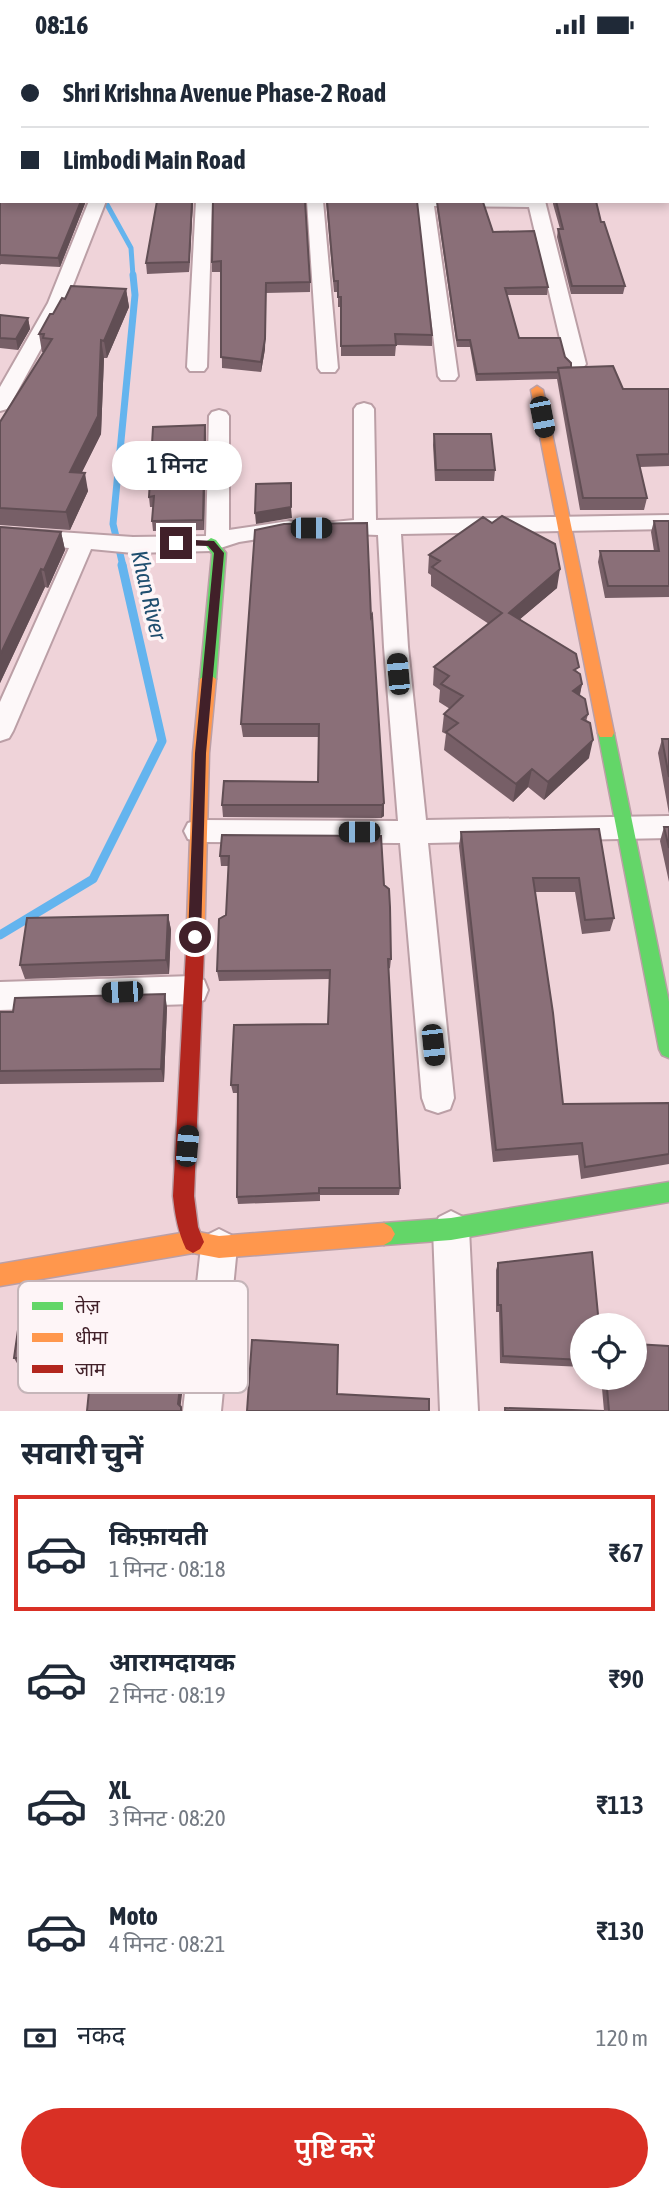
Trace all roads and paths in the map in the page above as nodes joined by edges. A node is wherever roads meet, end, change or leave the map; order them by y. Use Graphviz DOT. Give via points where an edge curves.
graph roads {
  1 [pos="97,203"];
  2 [pos="204,203"];
  3 [pos="316,203"];
  4 [pos="426,203"];
  5 [pos="536,203"];
  6 [pos="576,364"];
  7 [pos="197,367"];
  8 [pos="328,368"];
  9 [pos="448,376"];
  10 [pos="537,390"];
  11 [pos="0,405"];
  12 [pos="364,409"];
  13 [pos="219,417"];
  14 [pos="669,522"];
  15 [pos="564,524"];
  16 [pos="377,528"];
  17 [pos="0,535"];
  18 [pos="214,542"];
  19 [pos="87,543"];
  20 [pos="0,731"];
  21 [pos="669,827"];
  22 [pos="624,828"];
  23 [pos="198,831"];
  24 [pos="413,832"];
  25 [pos="193,990"];
  26 [pos="0,996"];
  27 [pos="669,1049"];
  28 [pos="438,1098"];
  29 [pos="669,1192"];
  30 [pos="451,1229"];
  31 [pos="206,1245"];
  32 [pos="0,1275"];
  33 [pos="205,1281"];
  34 [pos="202,1393"];
  35 [pos="202,1411"];
  36 [pos="459,1411"];
  1 -- 11 [label="street" via="57,303"];
  2 -- 7 [label="street"];
  3 -- 8 [label="street"];
  4 -- 9 [label="street"];
  5 -- 6 [label="street"];
  10 -- 15 [label="street"];
  12 -- 16 [label="street"];
  13 -- 18 [label="street"];
  14 -- 15 [label="street"];
  15 -- 16 [label="street"];
  15 -- 22 [label="street"];
  16 -- 18 [label="street" via="284,528"];
  16 -- 24 [label="street" via="396,647"];
  17 -- 19 [label="street"];
  18 -- 19 [label="street"];
  18 -- 23 [label="street" via="219,553"];
  19 -- 20 [label="street"];
  21 -- 22 [label="street"];
  22 -- 24 [label="street"];
  22 -- 27 [label="street"];
  23 -- 24 [label="street"];
  23 -- 25 [label="street"];
  24 -- 28 [label="street"];
  25 -- 26 [label="street"];
  25 -- 31 [label="street" via="182,1190 185,1223"];
  29 -- 30 [label="street"];
  30 -- 31 [label="street"];
  30 -- 36 [label="street"];
  31 -- 32 [label="street"];
  31 -- 33 [label="street"];
  34 -- 35 [label="street"];
}
